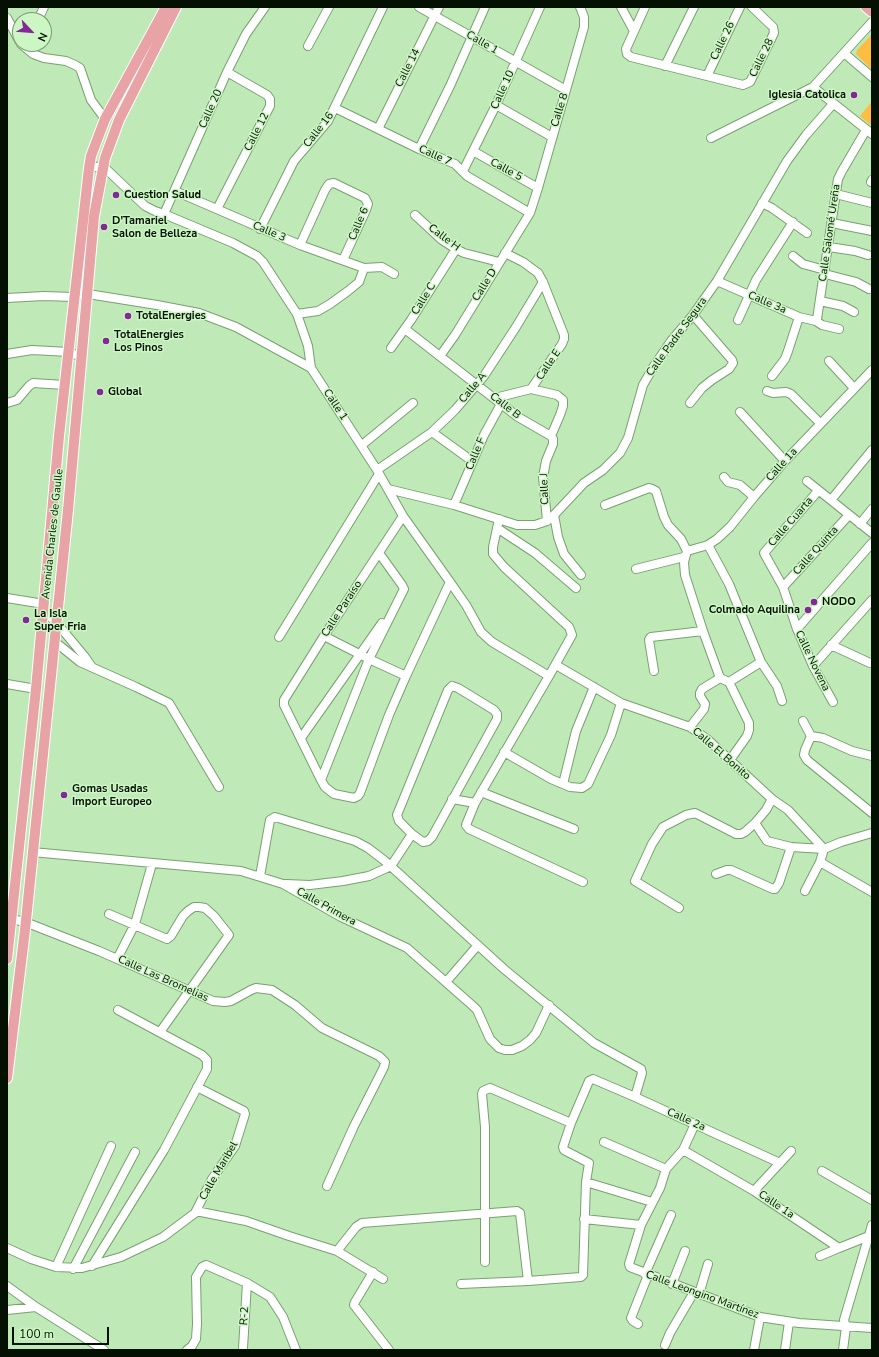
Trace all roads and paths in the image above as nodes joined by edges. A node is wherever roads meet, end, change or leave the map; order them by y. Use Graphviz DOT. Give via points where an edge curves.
graph roads {
  1 [pos="265,7"];
  2 [pos="329,7"];
  3 [pos="383,7"];
  4 [pos="419,7"];
  5 [pos="439,7"];
  6 [pos="485,7"];
  7 [pos="540,7"];
  8 [pos="580,7"];
  9 [pos="621,7"];
  10 [pos="645,7"];
  11 [pos="694,7"];
  12 [pos="740,7"];
  13 [pos="752,7"];
  14 [pos="170,9"];
  15 [pos="434,16"];
  16 [pos="7,18"];
  17 [pos="872,22"];
  18 [pos="12,27"];
  19 [pos="634,31"];
  20 [pos="472,37"];
  21 [pos="308,46"];
  22 [pos="31,52"];
  23 [pos="844,53"];
  24 [pos="515,62"];
  25 [pos="665,66"];
  26 [pos="227,72"];
  27 [pos="707,76"];
  28 [pos="872,77"];
  29 [pos="813,87"];
  30 [pos="566,90"];
  31 [pos="496,104"];
  32 [pos="833,104"];
  33 [pos="335,108"];
  34 [pos="105,119"];
  35 [pos="378,128"];
  36 [pos="870,132"];
  37 [pos="552,137"];
  38 [pos="711,138"];
  39 [pos="419,149"];
  40 [pos="473,151"];
  41 [pos="102,166"];
  42 [pos="89,168"];
  43 [pos="463,171"];
  44 [pos="538,188"];
  45 [pos="175,190"];
  46 [pos="836,194"];
  47 [pos="762,203"];
  48 [pos="872,203"];
  49 [pos="217,209"];
  50 [pos="530,212"];
  51 [pos="164,214"];
  52 [pos="415,215"];
  53 [pos="792,222"];
  54 [pos="832,223"];
  55 [pos="260,229"];
  56 [pos="872,231"];
  57 [pos="807,234"];
  58 [pos="300,245"];
  59 [pos="829,247"];
  60 [pos="456,249"];
  61 [pos="505,253"];
  62 [pos="868,255"];
  63 [pos="793,256"];
  64 [pos="343,260"];
  65 [pos="499,262"];
  66 [pos="364,268"];
  67 [pos="825,272"];
  68 [pos="394,274"];
  69 [pos="717,280"];
  70 [pos="543,282"];
  71 [pos="870,289"];
  72 [pos="88,294"];
  73 [pos="748,295"];
  74 [pos="74,297"];
  75 [pos="7,298"];
  76 [pos="820,301"];
  77 [pos="854,312"];
  78 [pos="297,314"];
  79 [pos="693,315"];
  80 [pos="799,317"];
  81 [pos="738,320"];
  82 [pos="817,320"];
  83 [pos="405,328"];
  84 [pos="839,329"];
  85 [pos="391,348"];
  86 [pos="69,352"];
  87 [pos="7,354"];
  88 [pos="440,356"];
  89 [pos="81,357"];
  90 [pos="828,361"];
  91 [pos="311,368"];
  92 [pos="872,370"];
  93 [pos="772,376"];
  94 [pos="477,384"];
  95 [pos="65,385"];
  96 [pos="854,388"];
  97 [pos="531,389"];
  98 [pos="767,391"];
  99 [pos="495,398"];
  100 [pos="7,403"];
  101 [pos="412,403"];
  102 [pos="690,403"];
  103 [pos="502,404"];
  104 [pos="740,412"];
  105 [pos="820,423"];
  106 [pos="432,432"];
  107 [pos="551,436"];
  108 [pos="362,445"];
  109 [pos="872,450"];
  110 [pos="472,461"];
  111 [pos="785,461"];
  112 [pos="378,472"];
  113 [pos="724,477"];
  114 [pos="807,481"];
  115 [pos="388,489"];
  116 [pos="818,491"];
  117 [pos="754,497"];
  118 [pos="831,500"];
  119 [pos="454,505"];
  120 [pos="605,505"];
  121 [pos="872,510"];
  122 [pos="554,515"];
  123 [pos="849,515"];
  124 [pos="403,516"];
  125 [pos="499,519"];
  126 [pos="547,521"];
  127 [pos="860,524"];
  128 [pos="497,528"];
  129 [pos="872,533"];
  130 [pos="872,543"];
  131 [pos="708,545"];
  132 [pos="379,553"];
  133 [pos="764,553"];
  134 [pos="686,554"];
  135 [pos="636,569"];
  136 [pos="581,576"];
  137 [pos="450,582"];
  138 [pos="783,587"];
  139 [pos="576,588"];
  140 [pos="7,598"];
  141 [pos="872,600"];
  142 [pos="43,607"];
  143 [pos="393,608"];
  144 [pos="56,622"];
  145 [pos="797,629"];
  146 [pos="702,631"];
  147 [pos="279,636"];
  148 [pos="324,636"];
  149 [pos="54,641"];
  150 [pos="831,645"];
  151 [pos="360,654"];
  152 [pos="369,659"];
  153 [pos="761,662"];
  154 [pos="870,663"];
  155 [pos="556,664"];
  156 [pos="813,666"];
  157 [pos="92,667"];
  158 [pos="654,671"];
  159 [pos="406,676"];
  160 [pos="549,676"];
  161 [pos="720,678"];
  162 [pos="729,682"];
  163 [pos="7,684"];
  164 [pos="594,687"];
  165 [pos="36,689"];
  166 [pos="782,701"];
  167 [pos="833,702"];
  168 [pos="621,703"];
  169 [pos="804,721"];
  170 [pos="690,727"];
  171 [pos="811,736"];
  172 [pos="301,738"];
  173 [pos="504,752"];
  174 [pos="872,756"];
  175 [pos="730,760"];
  176 [pos="321,780"];
  177 [pos="563,784"];
  178 [pos="219,787"];
  179 [pos="481,792"];
  180 [pos="452,799"];
  181 [pos="772,799"];
  182 [pos="475,803"];
  183 [pos="872,813"];
  184 [pos="754,823"];
  185 [pos="574,829"];
  186 [pos="872,833"];
  187 [pos="412,834"];
  188 [pos="791,847"];
  189 [pos="824,849"];
  190 [pos="32,852"];
  191 [pos="820,862"];
  192 [pos="152,864"];
  193 [pos="390,866"];
  194 [pos="716,874"];
  195 [pos="260,876"];
  196 [pos="583,882"];
  197 [pos="284,884"];
  198 [pos="805,891"];
  199 [pos="872,892"];
  200 [pos="679,908"];
  201 [pos="109,914"];
  202 [pos="9,918"];
  203 [pos="25,922"];
  204 [pos="135,924"];
  205 [pos="478,945"];
  206 [pos="7,959"];
  207 [pos="118,959"];
  208 [pos="446,982"];
  209 [pos="188,991"];
  210 [pos="549,1005"];
  211 [pos="118,1010"];
  212 [pos="160,1032"];
  213 [pos="7,1078"];
  214 [pos="198,1087"];
  215 [pos="635,1097"];
  216 [pos="571,1123"];
  217 [pos="695,1124"];
  218 [pos="604,1142"];
  219 [pos="111,1146"];
  220 [pos="683,1150"];
  221 [pos="791,1151"];
  222 [pos="135,1152"];
  223 [pos="780,1163"];
  224 [pos="666,1169"];
  225 [pos="822,1171"];
  226 [pos="586,1182"];
  227 [pos="327,1186"];
  228 [pos="754,1191"];
  229 [pos="872,1200"];
  230 [pos="652,1202"];
  231 [pos="196,1211"];
  232 [pos="485,1214"];
  233 [pos="671,1215"];
  234 [pos="584,1219"];
  235 [pos="641,1225"];
  236 [pos="872,1225"];
  237 [pos="869,1236"];
  238 [pos="7,1248"];
  239 [pos="839,1248"];
  240 [pos="336,1250"];
  241 [pos="685,1251"];
  242 [pos="820,1256"];
  243 [pos="485,1262"];
  244 [pos="708,1264"];
  245 [pos="92,1266"];
  246 [pos="56,1267"];
  247 [pos="73,1269"];
  248 [pos="373,1272"];
  249 [pos="647,1274"];
  250 [pos="383,1279"];
  251 [pos="528,1281"];
  252 [pos="248,1283"];
  253 [pos="461,1284"];
  254 [pos="672,1284"];
  255 [pos="7,1286"];
  256 [pos="696,1293"];
  257 [pos="36,1307"];
  258 [pos="7,1310"];
  259 [pos="760,1317"];
  260 [pos="789,1322"];
  261 [pos="638,1324"];
  262 [pos="846,1327"];
  263 [pos="872,1328"];
  264 [pos="665,1345"];
  265 [pos="243,1348"];
  266 [pos="104,1350"];
  267 [pos="187,1350"];
  268 [pos="296,1350"];
  269 [pos="389,1350"];
  270 [pos="754,1350"];
  271 [pos="785,1350"];
  272 [pos="843,1350"];
  1 -- 26 [label="street, Calle 20" via="246,34"];
  2 -- 21 [label="street"];
  3 -- 33 [label="street, Calle 16"];
  4 -- 15 [label="street, Calle 1"];
  5 -- 15 [label="street, Calle 14"];
  6 -- 20 [label="street"];
  7 -- 24 [label="street, Calle 10"];
  8 -- 30 [label="street, Calle 8" via="584,27"];
  9 -- 19 [label="street"];
  10 -- 19 [label="street"];
  11 -- 25 [label="street"];
  12 -- 27 [label="street, Calle 26"];
  13 -- 27 [label="street, Calle 28" via="773,27 774,33 750,82 743,85"];
  14 -- 34 [label="main road, Avenida Charles de Gaulle"];
  14 -- 41 [label="main road, Avenida Charles de Gaulle" via="119,120"];
  15 -- 20 [label="street, Calle 1"];
  15 -- 35 [label="street, Calle 14"];
  16 -- 18 [label="street"];
  17 -- 23 [label="street"];
  19 -- 25 [label="street" via="626,50 627,54"];
  20 -- 24 [label="street, Calle 1"];
  20 -- 39 [label="street"];
  22 -- 34 [label="street" via="44,58 66,61 80,68 91,100"];
  23 -- 28 [label="street"];
  23 -- 29 [label="street"];
  24 -- 30 [label="street, Calle 1"];
  24 -- 31 [label="street, Calle 10"];
  25 -- 27 [label="street"];
  26 -- 45 [label="street, Calle 20"];
  26 -- 49 [label="street, Calle 12" via="267,95 270,106"];
  29 -- 32 [label="street"];
  29 -- 38 [label="street"];
  30 -- 37 [label="street, Calle 8"];
  31 -- 37 [label="street"];
  31 -- 40 [label="street, Calle 10"];
  32 -- 36 [label="street"];
  32 -- 47 [label="street, Calle Padre Segura" via="787,161"];
  33 -- 35 [label="street, Calle 7"];
  33 -- 55 [label="street, Calle 16" via="328,121 294,161"];
  34 -- 42 [label="main road, Avenida Charles de Gaulle"];
  35 -- 39 [label="street, Calle 7"];
  36 -- 46 [label="street, Calle Salomé Ureña" via="842,171"];
  37 -- 44 [label="street, Calle 8"];
  39 -- 43 [label="street, Calle 7" via="455,164"];
  40 -- 43 [label="street, Calle 10"];
  40 -- 44 [label="street, Calle 5"];
  41 -- 42 [label="street"];
  41 -- 51 [label="street, Calle 1" via="145,206"];
  41 -- 72 [label="main road, Avenida Charles de Gaulle" via="94,216"];
  42 -- 74 [label="main road, Avenida Charles de Gaulle"];
  43 -- 50 [label="street, Calle 7" via="467,176"];
  44 -- 50 [label="street, Calle 8"];
  45 -- 49 [label="street, Calle 3"];
  45 -- 51 [label="street, Calle 20"];
  46 -- 48 [label="street"];
  46 -- 54 [label="street, Calle Salomé Ureña"];
  47 -- 53 [label="street"];
  47 -- 69 [label="street, Calle Padre Segura"];
  49 -- 55 [label="street, Calle 3"];
  50 -- 61 [label="street, Calle D"];
  51 -- 78 [label="street, Calle 1" via="233,243 256,256 268,269"];
  52 -- 60 [label="street, Calle H" via="442,240"];
  53 -- 57 [label="street"];
  53 -- 73 [label="street"];
  54 -- 56 [label="street"];
  54 -- 59 [label="street, Calle Salomé Ureña"];
  55 -- 58 [label="street, Calle 3"];
  58 -- 64 [label="street, Calle 3"];
  58 -- 64 [label="street, Calle 6" via="325,190 329,184 334,183 365,198 368,204"];
  59 -- 62 [label="street"];
  59 -- 67 [label="street, Calle Salomé Ureña"];
  60 -- 65 [label="street, Calle H"];
  60 -- 83 [label="street, Calle C"];
  61 -- 65 [label="street, Calle D"];
  61 -- 70 [label="street" via="538,273"];
  63 -- 67 [label="street" via="803,264"];
  64 -- 66 [label="street, Calle 3"];
  65 -- 88 [label="street, Calle D"];
  66 -- 68 [label="street" via="382,267"];
  66 -- 78 [label="street" via="359,282 330,304 318,311"];
  67 -- 71 [label="street"];
  67 -- 76 [label="street, Calle Salomé Ureña"];
  69 -- 73 [label="street, Calle 3a"];
  69 -- 79 [label="street, Calle Padre Segura"];
  70 -- 94 [label="street, Calle A"];
  70 -- 97 [label="street, Calle E" via="564,340"];
  72 -- 74 [label="street"];
  72 -- 89 [label="main road, Avenida Charles de Gaulle"];
  72 -- 91 [label="street" via="199,313 236,327"];
  73 -- 80 [label="street, Calle 3a"];
  73 -- 81 [label="street"];
  74 -- 75 [label="street"];
  74 -- 86 [label="main road, Avenida Charles de Gaulle"];
  76 -- 77 [label="street" via="843,306"];
  76 -- 82 [label="street, Calle Salomé Ureña"];
  78 -- 91 [label="street, Calle 1" via="308,346"];
  79 -- 102 [label="street" via="733,362 729,369 702,388"];
  79 -- 122 [label="street, Calle Padre Segura" via="671,341 643,385 628,438 620,453 603,470 584,483"];
  80 -- 82 [label="street, Calle 3a"];
  80 -- 93 [label="street" via="786,355"];
  82 -- 84 [label="street, Calle 3a" via="822,325"];
  83 -- 85 [label="street, Calle C"];
  83 -- 88 [label="street, Calle B"];
  86 -- 87 [label="street" via="32,350"];
  86 -- 89 [label="street"];
  86 -- 95 [label="main road, Avenida Charles de Gaulle"];
  88 -- 94 [label="street, Calle B"];
  89 -- 144 [label="main road, Avenida Charles de Gaulle"];
  90 -- 96 [label="street"];
  91 -- 108 [label="street, Calle 1"];
  92 -- 96 [label="street, Calle 1a"];
  94 -- 99 [label="street, Calle B"];
  94 -- 106 [label="street, Calle A"];
  95 -- 100 [label="street" via="34,383 17,400"];
  95 -- 142 [label="main road, Avenida Charles de Gaulle"];
  96 -- 105 [label="street, Calle 1a"];
  97 -- 99 [label="street, Calle E"];
  97 -- 107 [label="street" via="557,396 562,400 563,406"];
  98 -- 105 [label="street" via="791,394"];
  99 -- 103 [label="street, Calle B"];
  101 -- 108 [label="street"];
  103 -- 107 [label="street, Calle B" via="518,417"];
  103 -- 110 [label="street, Calle F"];
  104 -- 111 [label="street"];
  105 -- 111 [label="street, Calle 1a"];
  106 -- 110 [label="street"];
  106 -- 112 [label="street, Calle A"];
  107 -- 126 [label="street, Calle J" via="554,439 543,477"];
  108 -- 112 [label="street, Calle 1"];
  109 -- 118 [label="street"];
  110 -- 119 [label="street, Calle F"];
  111 -- 117 [label="street, Calle 1a"];
  112 -- 115 [label="street, Calle 1"];
  112 -- 147 [label="street"];
  113 -- 117 [label="street" via="728,482 740,485"];
  114 -- 116 [label="street"];
  115 -- 119 [label="street, Calle Padre Segura"];
  115 -- 124 [label="street, Calle 1"];
  116 -- 118 [label="street"];
  116 -- 133 [label="street, Calle Cuarta"];
  117 -- 131 [label="street, Calle 1a" via="730,527"];
  118 -- 123 [label="street"];
  119 -- 125 [label="street, Calle Padre Segura"];
  120 -- 134 [label="street" via="649,488 656,491 664,517 681,539"];
  121 -- 127 [label="street"];
  122 -- 126 [label="street, Calle Padre Segura"];
  122 -- 136 [label="street" via="564,554"];
  123 -- 127 [label="street"];
  123 -- 138 [label="street, Calle Quinta"];
  124 -- 132 [label="street, Calle Paraíso"];
  124 -- 137 [label="street, Calle 1"];
  125 -- 126 [label="street, Calle Padre Segura" via="517,525 535,526"];
  125 -- 128 [label="street"];
  127 -- 129 [label="street"];
  128 -- 139 [label="street" via="536,553"];
  128 -- 155 [label="street" via="492,547 497,560 572,631 567,646"];
  130 -- 145 [label="street"];
  131 -- 134 [label="street, Calle 1a"];
  131 -- 153 [label="street" via="729,584"];
  132 -- 143 [label="street" via="404,589"];
  132 -- 148 [label="street, Calle Paraíso"];
  133 -- 138 [label="street, Calle Novena"];
  134 -- 135 [label="street, Calle 1a"];
  134 -- 146 [label="street" via="686,575"];
  137 -- 159 [label="street"];
  137 -- 160 [label="street, Calle 1" via="485,637"];
  138 -- 145 [label="street, Calle Novena"];
  140 -- 142 [label="street"];
  141 -- 150 [label="street"];
  142 -- 144 [label="street"];
  142 -- 165 [label="main road, Avenida Charles de Gaulle"];
  143 -- 151 [label="street"];
  143 -- 152 [label="street"];
  144 -- 149 [label="main road, Avenida Charles de Gaulle"];
  144 -- 157 [label="street"];
  145 -- 156 [label="street, Calle Novena"];
  146 -- 158 [label="street" via="650,638"];
  146 -- 161 [label="street"];
  148 -- 151 [label="street"];
  148 -- 172 [label="street, Calle Paraíso" via="286,696 284,705"];
  149 -- 157 [label="street" via="80,662"];
  149 -- 190 [label="main road, Avenida Charles de Gaulle"];
  150 -- 154 [label="street"];
  150 -- 156 [label="street"];
  151 -- 152 [label="street"];
  151 -- 172 [label="street"];
  152 -- 159 [label="street"];
  152 -- 176 [label="street"];
  153 -- 162 [label="street"];
  153 -- 166 [label="street" via="777,686"];
  155 -- 160 [label="street"];
  155 -- 164 [label="street, Calle El Bonito"];
  156 -- 167 [label="street, Calle Novena"];
  157 -- 178 [label="street" via="169,703"];
  159 -- 176 [label="street" via="358,796 354,798 334,794"];
  160 -- 173 [label="street"];
  161 -- 162 [label="street"];
  161 -- 170 [label="street" via="702,689 700,696 705,704 704,709"];
  162 -- 175 [label="street" via="749,723 747,736"];
  163 -- 165 [label="street"];
  164 -- 168 [label="street, Calle El Bonito"];
  164 -- 177 [label="street" via="576,731"];
  165 -- 202 [label="main road, Avenida Charles de Gaulle"];
  168 -- 170 [label="street, Calle El Bonito"];
  168 -- 177 [label="street" via="611,735 588,784 576,789"];
  169 -- 171 [label="street"];
  170 -- 175 [label="street, Calle El Bonito"];
  171 -- 174 [label="street"];
  171 -- 183 [label="street" via="804,756"];
  172 -- 176 [label="street"];
  173 -- 177 [label="street"];
  173 -- 179 [label="street"];
  175 -- 181 [label="street, Calle El Bonito"];
  179 -- 182 [label="street"];
  179 -- 185 [label="street"];
  180 -- 182 [label="street"];
  180 -- 187 [label="street" via="428,841 423,842"];
  180 -- 187 [label="street" via="497,719 497,714 452,686 448,690 397,815 399,821"];
  181 -- 184 [label="street"];
  181 -- 189 [label="street, Calle El Bonito" via="788,810"];
  182 -- 196 [label="street" via="466,825 469,829"];
  184 -- 188 [label="street" via="767,841"];
  184 -- 200 [label="street" via="745,832 736,834 696,813 691,813 663,827 652,844 636,883"];
  186 -- 189 [label="street"];
  187 -- 193 [label="street"];
  188 -- 189 [label="street"];
  188 -- 194 [label="street" via="775,889 731,870"];
  189 -- 191 [label="street"];
  190 -- 192 [label="street, Calle Primera"];
  190 -- 203 [label="main road, Avenida Charles de Gaulle"];
  191 -- 198 [label="street"];
  191 -- 199 [label="street"];
  192 -- 195 [label="street, Calle Primera" via="241,871"];
  192 -- 204 [label="street"];
  193 -- 195 [label="street" via="355,841 275,817 270,820"];
  193 -- 197 [label="street" via="369,876 343,881 310,885"];
  193 -- 205 [label="street"];
  195 -- 197 [label="street, Calle Primera"];
  197 -- 208 [label="street, Calle Primera" via="341,917 407,948"];
  201 -- 204 [label="street"];
  202 -- 203 [label="street, Calle Las Bromelias"];
  202 -- 206 [label="main road, Avenida Charles de Gaulle"];
  203 -- 207 [label="street, Calle Las Bromelias"];
  203 -- 213 [label="main road, Avenida Charles de Gaulle"];
  204 -- 207 [label="street"];
  204 -- 209 [label="street" via="170,938 183,916 194,907 205,908 220,923 228,935"];
  205 -- 208 [label="street"];
  205 -- 210 [label="street"];
  207 -- 209 [label="street, Calle Las Bromelias"];
  208 -- 210 [label="street, Calle Primera" via="475,1008 490,1039 505,1050 522,1046 530,1040"];
  209 -- 212 [label="street"];
  209 -- 227 [label="street, Calle Las Bromelias" via="213,1001 225,1002 251,990 272,990 322,1028 379,1056 385,1062"];
  210 -- 215 [label="street" via="594,1043 641,1069"];
  211 -- 212 [label="street"];
  212 -- 214 [label="street" via="207,1060 207,1069"];
  214 -- 231 [label="street, Calle Maribel" via="244,1111 245,1114 235,1146 213,1178"];
  214 -- 245 [label="street" via="164,1150"];
  215 -- 216 [label="street, Calle 2a" via="594,1079 591,1080"];
  215 -- 217 [label="street, Calle 2a"];
  216 -- 226 [label="street" via="563,1148 589,1163"];
  216 -- 232 [label="street" via="490,1088 483,1091"];
  217 -- 220 [label="street"];
  217 -- 223 [label="street, Calle 2a"];
  218 -- 224 [label="street"];
  219 -- 246 [label="street"];
  220 -- 224 [label="street"];
  220 -- 228 [label="street, Calle 1a"];
  221 -- 223 [label="street"];
  222 -- 247 [label="street"];
  223 -- 228 [label="street"];
  224 -- 230 [label="street"];
  225 -- 229 [label="street"];
  226 -- 230 [label="street"];
  226 -- 234 [label="street"];
  228 -- 239 [label="street, Calle 1a"];
  230 -- 235 [label="street"];
  231 -- 240 [label="street" via="246,1221"];
  231 -- 245 [label="street, Calle Maribel" via="162,1237 121,1257"];
  232 -- 240 [label="street" via="362,1223"];
  232 -- 243 [label="street"];
  232 -- 251 [label="street" via="517,1211 520,1213"];
  233 -- 249 [label="street"];
  234 -- 235 [label="street"];
  234 -- 251 [label="street" via="583,1275"];
  235 -- 249 [label="street, Calle Leongino Martínez" via="629,1264 630,1267"];
  236 -- 237 [label="street"];
  237 -- 239 [label="street"];
  237 -- 262 [label="street" via="844,1320"];
  238 -- 246 [label="street, Calle Maribel"];
  239 -- 242 [label="street"];
  240 -- 248 [label="street"];
  241 -- 254 [label="street"];
  244 -- 256 [label="street"];
  245 -- 247 [label="street, Calle Maribel"];
  246 -- 247 [label="street, Calle Maribel"];
  248 -- 250 [label="street"];
  248 -- 269 [label="street" via="354,1305"];
  249 -- 254 [label="street, Calle Leongino Martínez"];
  249 -- 261 [label="street" via="631,1318"];
  251 -- 253 [label="street"];
  252 -- 265 [label="street, R-2"];
  252 -- 267 [label="street" via="206,1265 202,1267 196,1277 196,1340"];
  252 -- 268 [label="street" via="270,1297 277,1305"];
  254 -- 256 [label="street, Calle Leongino Martínez"];
  255 -- 257 [label="street"];
  256 -- 259 [label="street, Calle Leongino Martínez"];
  256 -- 264 [label="street"];
  257 -- 258 [label="street"];
  257 -- 266 [label="street"];
  259 -- 260 [label="street, Calle Leongino Martínez"];
  259 -- 270 [label="street"];
  260 -- 262 [label="street, Calle Leongino Martínez"];
  260 -- 271 [label="street"];
  262 -- 263 [label="street, Calle Leongino Martínez"];
  262 -- 272 [label="street"];
}
